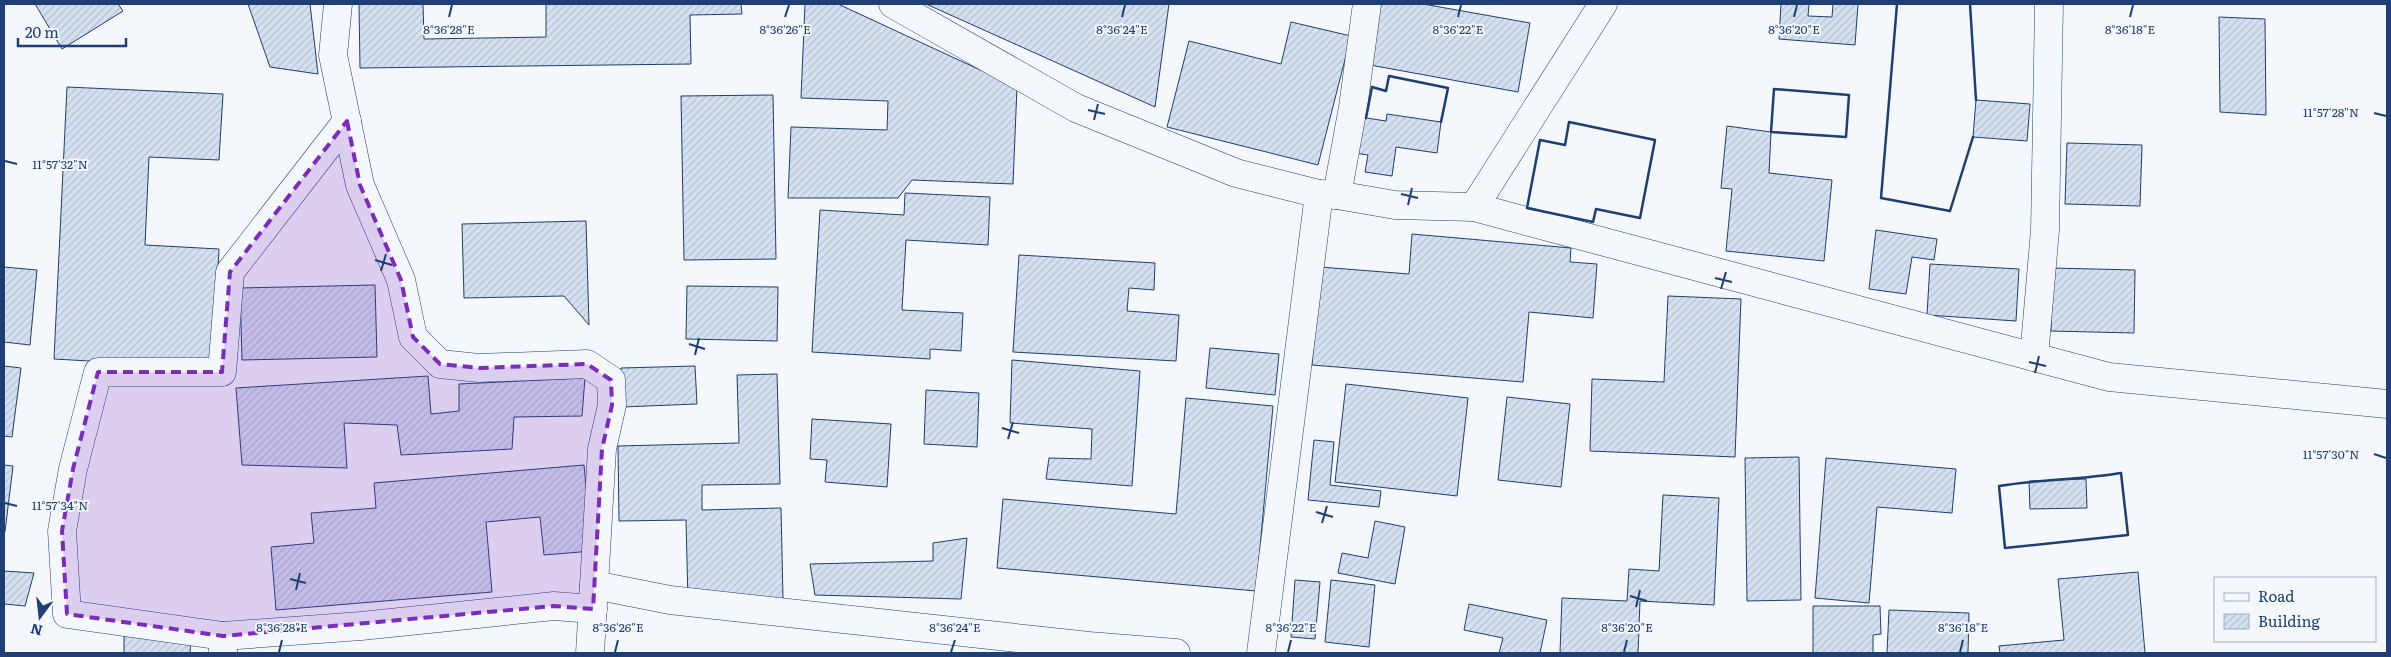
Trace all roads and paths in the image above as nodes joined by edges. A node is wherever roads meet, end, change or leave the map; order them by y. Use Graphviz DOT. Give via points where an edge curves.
graph roads {
  1 [pos="338,4"];
  2 [pos="893,4"];
  3 [pos="1367,4"];
  4 [pos="1603,4"];
  5 [pos="2049,4"];
  6 [pos="347,121"];
  7 [pos="1328,195"];
  8 [pos="1474,207"];
  9 [pos="2034,357"];
  10 [pos="2387,404"];
  11 [pos="594,597"];
  12 [pos="223,645"];
  13 [pos="590,653"];
  14 [pos="1176,653"];
  15 [pos="1261,653"];
  1 -- 6 [label="street" via="333,55"];
  2 -- 7 [label="street" via="1076,108 1236,173"];
  3 -- 7 [label="street" via="1353,107"];
  4 -- 8 [label="street"];
  5 -- 9 [label="street" via="2045,230"];
  6 -- 11 [label="street" via="360,185 401,280 413,337 440,364 479,368 587,364 611,380 612,405 602,449"];
  6 -- 12 [label="street" via="230,272 222,372 98,372 72,469 62,531 67,614"];
  7 -- 8 [label="street" via="1395,205"];
  7 -- 15 [label="street"];
  8 -- 9 [label="street"];
  9 -- 10 [label="street" via="2109,377"];
  11 -- 12 [label="street" via="554,606 361,626"];
  11 -- 13 [label="street"];
  11 -- 14 [label="street" via="670,600"];
}
